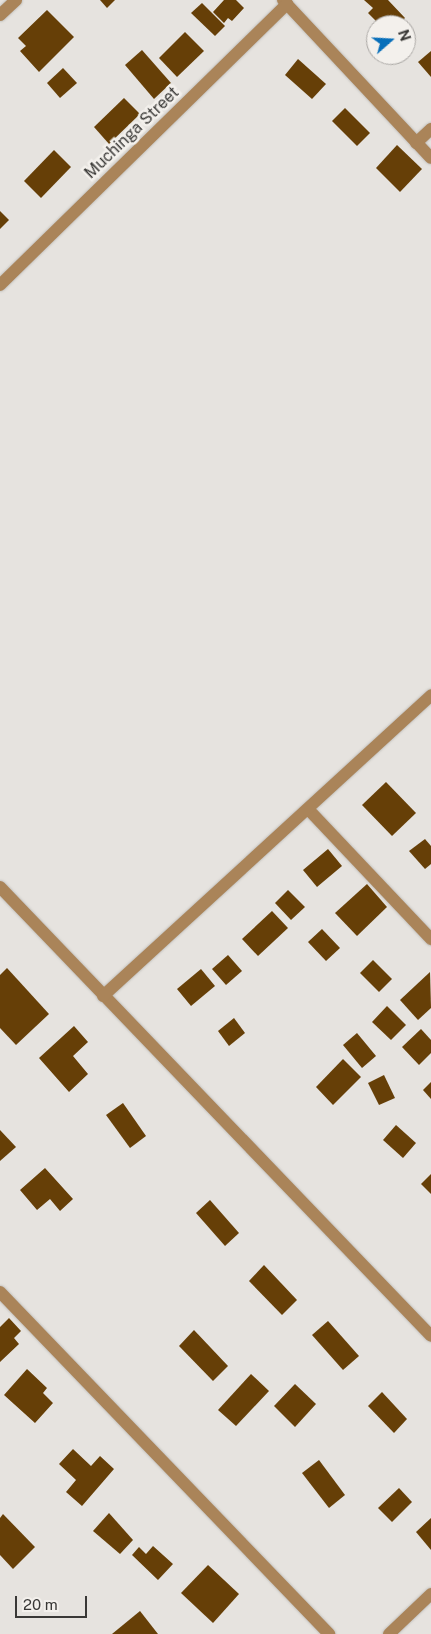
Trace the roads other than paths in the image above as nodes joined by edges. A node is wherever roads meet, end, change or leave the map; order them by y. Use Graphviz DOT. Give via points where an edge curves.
graph roads {
  1 [pos="16,0"];
  2 [pos="285,2"];
  3 [pos="0,15"];
  4 [pos="431,129"];
  5 [pos="416,143"];
  6 [pos="431,158"];
  7 [pos="0,285"];
  8 [pos="431,696"];
  9 [pos="308,809"];
  10 [pos="0,887"];
  11 [pos="431,939"];
  12 [pos="103,996"];
  13 [pos="0,1292"];
  14 [pos="431,1336"];
  15 [pos="431,1594"];
  16 [pos="329,1634"];
  17 [pos="390,1634"];
  1 -- 3 [label="street"];
  2 -- 5 [label="street"];
  2 -- 7 [label="street, Muchinga Street"];
  4 -- 5 [label="street"];
  5 -- 6 [label="street"];
  8 -- 9 [label="street"];
  9 -- 11 [label="street"];
  9 -- 12 [label="street"];
  10 -- 12 [label="street"];
  12 -- 14 [label="street"];
  13 -- 16 [label="street"];
  15 -- 17 [label="street"];
}
